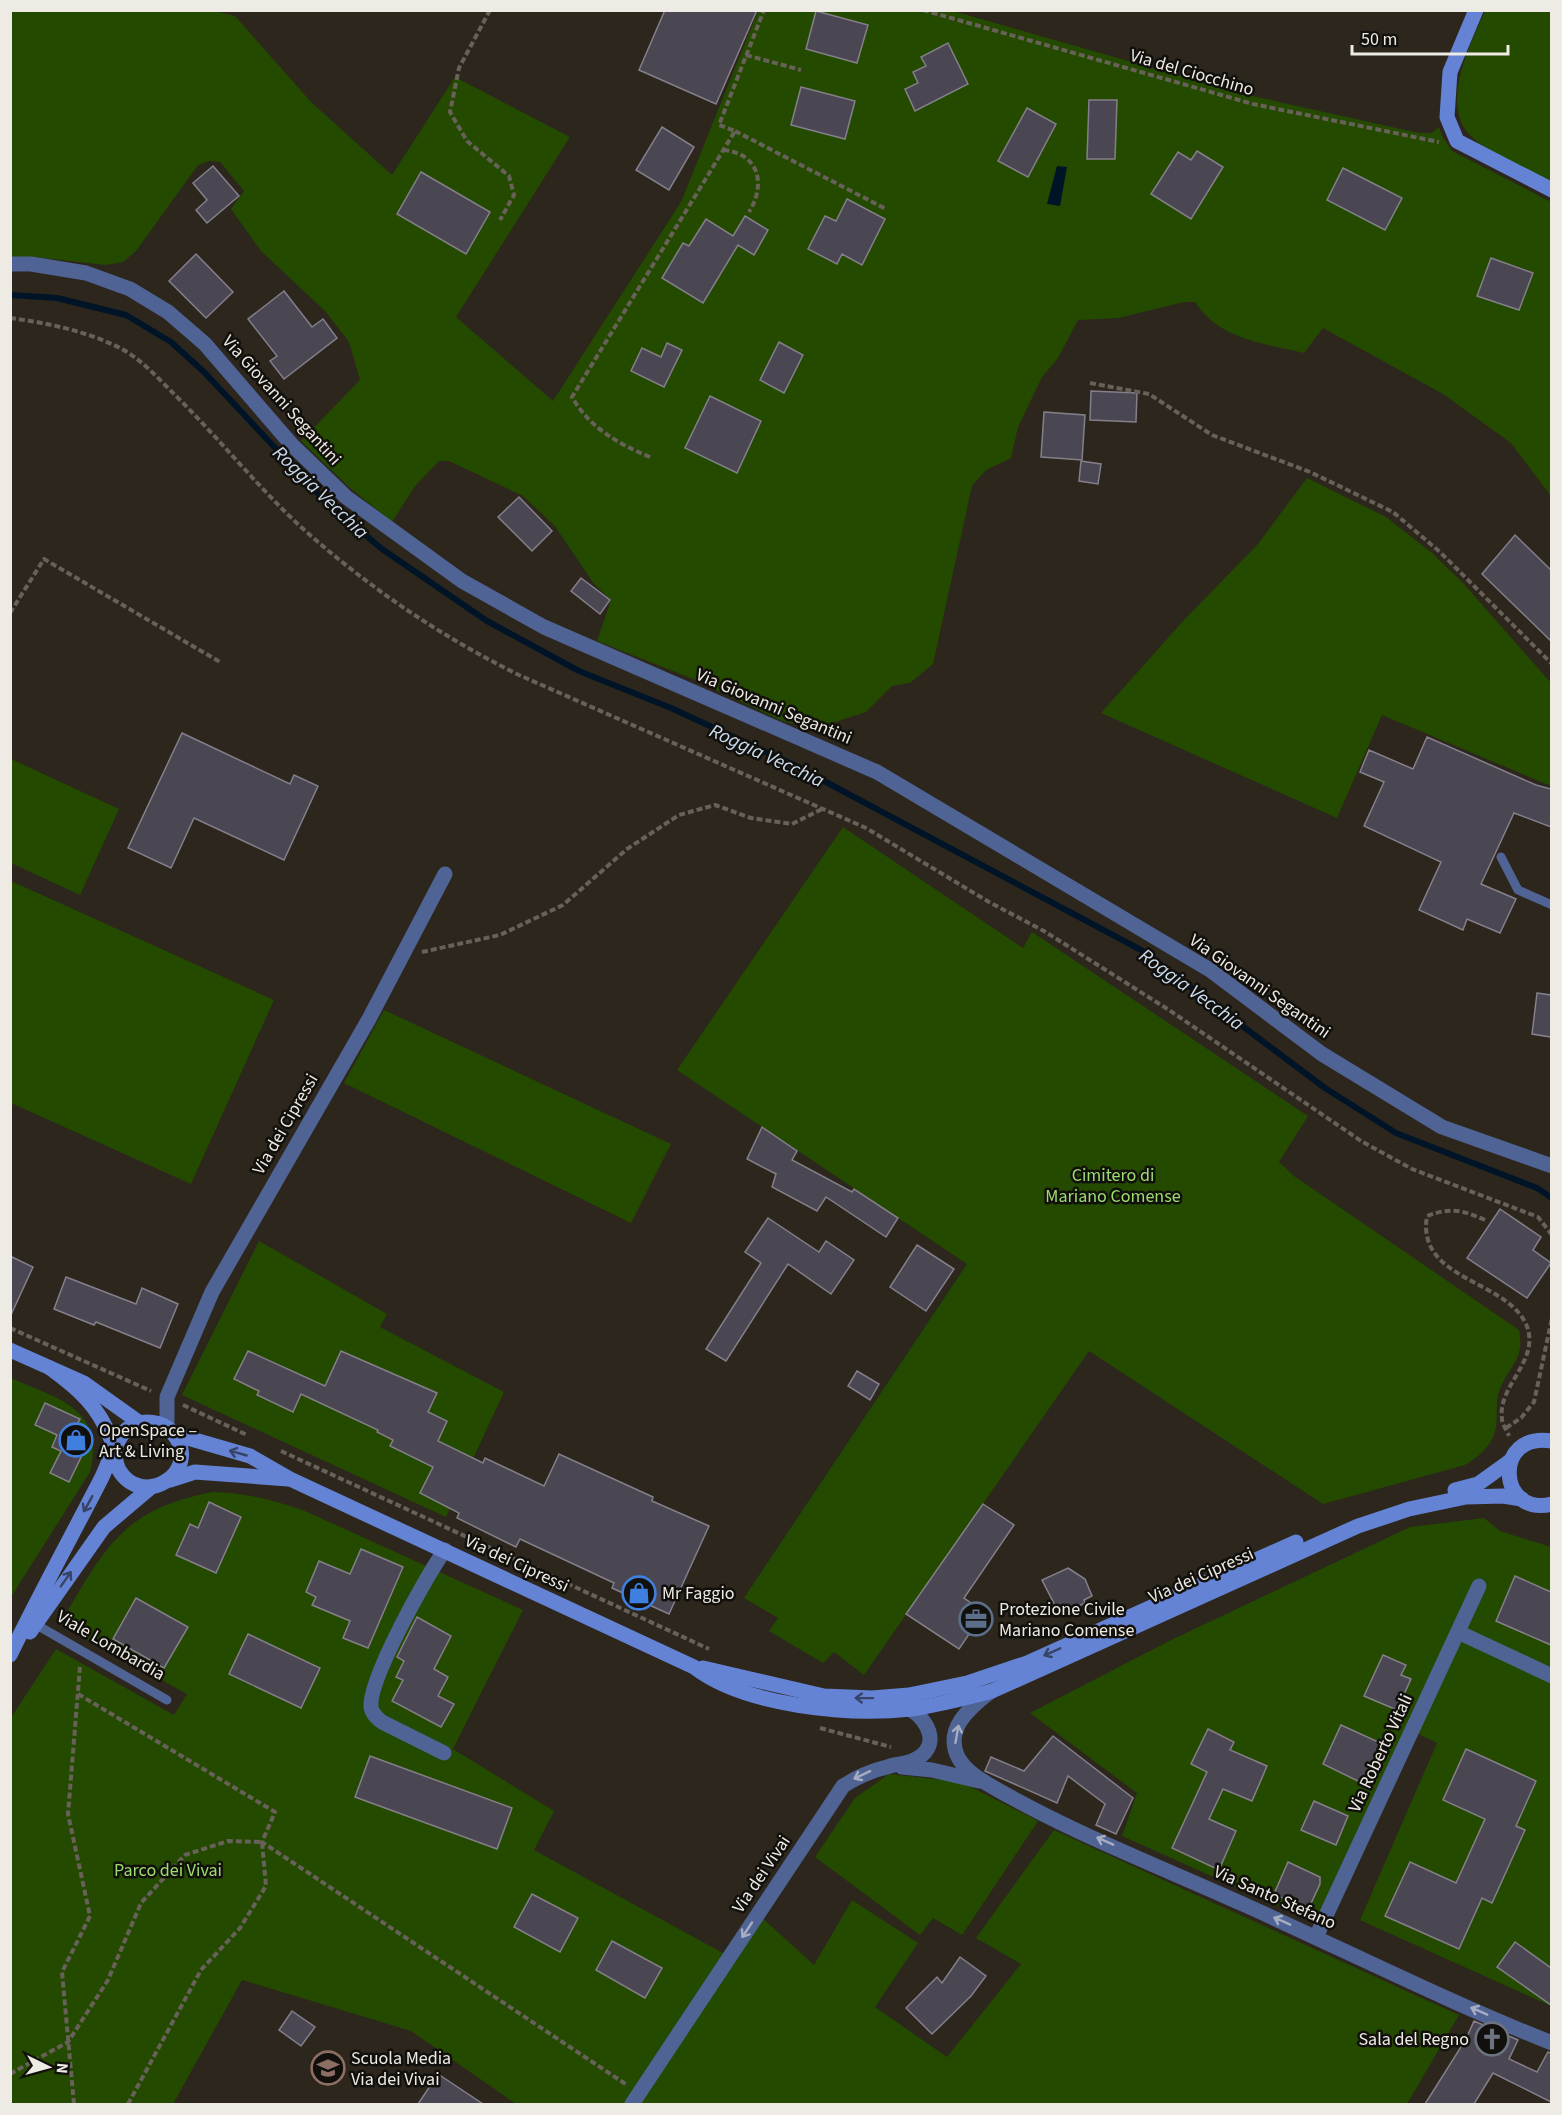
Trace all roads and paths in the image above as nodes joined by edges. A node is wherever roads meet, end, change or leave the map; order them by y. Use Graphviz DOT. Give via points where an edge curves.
graph roads {
  1 [pos="490,10"];
  2 [pos="764,10"];
  3 [pos="923,10"];
  4 [pos="1476,10"];
  5 [pos="746,55"];
  6 [pos="801,70"];
  7 [pos="735,131"];
  8 [pos="1457,141"];
  9 [pos="722,150"];
  10 [pos="1551,190"];
  11 [pos="886,209"];
  12 [pos="749,212"];
  13 [pos="500,220"];
  14 [pos="10,264"];
  15 [pos="10,318"];
  16 [pos="1090,383"];
  17 [pos="650,457"];
  18 [pos="10,613"];
  19 [pos="219,662"];
  20 [pos="1551,664"];
  21 [pos="822,809"];
  22 [pos="1501,857"];
  23 [pos="445,874"];
  24 [pos="1551,905"];
  25 [pos="404,953"];
  26 [pos="1551,1166"];
  27 [pos="1485,1220"];
  28 [pos="1551,1235"];
  29 [pos="1551,1318"];
  30 [pos="10,1328"];
  31 [pos="10,1350"];
  32 [pos="50,1368"];
  33 [pos="167,1397"];
  34 [pos="140,1423"];
  35 [pos="1506,1428"];
  36 [pos="171,1431"];
  37 [pos="252,1437"];
  38 [pos="1548,1437"];
  39 [pos="279,1450"];
  40 [pos="115,1452"];
  41 [pos="1513,1456"];
  42 [pos="290,1479"];
  43 [pos="170,1480"];
  44 [pos="150,1488"];
  45 [pos="1522,1499"];
  46 [pos="1551,1504"];
  47 [pos="445,1550"];
  48 [pos="1479,1586"];
  49 [pos="35,1624"];
  50 [pos="1458,1632"];
  51 [pos="81,1651"];
  52 [pos="10,1654"];
  53 [pos="10,1663"];
  54 [pos="694,1667"];
  55 [pos="712,1670"];
  56 [pos="1551,1676"];
  57 [pos="992,1691"];
  58 [pos="78,1694"];
  59 [pos="167,1700"];
  60 [pos="910,1709"];
  61 [pos="818,1727"];
  62 [pos="444,1753"];
  63 [pos="894,1765"];
  64 [pos="984,1782"];
  65 [pos="262,1842"];
  66 [pos="1316,1936"];
  67 [pos="68,2042"];
  68 [pos="1551,2043"];
  69 [pos="10,2074"];
  70 [pos="636,2099"];
  71 [pos="74,2104"];
  72 [pos="128,2104"];
  1 -- 13 [label="path" via="459,68 450,112 467,141 509,176 514,195"];
  2 -- 5 [label="path"];
  3 -- 8 [label="path, Via del Ciocchino" via="1252,104 1431,142"];
  4 -- 8 [label="main road" via="1450,72 1447,117"];
  5 -- 6 [label="path"];
  5 -- 7 [label="path" via="719,125"];
  7 -- 9 [label="path"];
  7 -- 11 [label="path"];
  8 -- 10 [label="main road"];
  9 -- 12 [label="path" via="739,152 755,167 756,200"];
  9 -- 17 [label="path" via="572,397 581,413 598,429"];
  14 -- 26 [label="street, Via Giovanni Segantini" via="86,273 130,289 168,312 205,344 292,444 346,497 462,581 544,627 877,772 1210,970 1322,1054 1443,1127"];
  15 -- 21 [label="path" via="84,333 122,349 207,426 318,541 423,622 519,675"];
  16 -- 20 [label="path" via="1149,394 1212,435 1310,472 1393,512 1440,552"];
  18 -- 19 [label="path" via="44,559"];
  21 -- 25 [label="path" via="792,824 751,818 715,805 679,815 627,849 563,905 500,935 436,951"];
  21 -- 28 [label="path" via="866,828 1044,931 1215,1039 1361,1141 1420,1172 1538,1217"];
  22 -- 24 [label="lane" via="1518,890"];
  23 -- 25 [label="street, Via dei Cipressi"];
  25 -- 33 [label="street, Via dei Cipressi" via="216,1284"];
  27 -- 35 [label="path" via="1445,1209 1427,1216 1424,1232 1432,1253 1510,1305 1526,1323 1531,1341 1522,1369 1506,1396 1502,1419"];
  29 -- 35 [label="path" via="1534,1402"];
  30 -- 33 [label="path"];
  31 -- 32 [label="main road"];
  32 -- 34 [label="main road" via="92,1387"];
  32 -- 40 [label="main road" via="88,1398"];
  33 -- 34 [label="street, Via dei Cipressi"];
  33 -- 36 [label="street, Via dei Cipressi"];
  33 -- 37 [label="path"];
  34 -- 36 [label="main road" via="151,1422"];
  34 -- 40 [label="main road" via="119,1438"];
  35 -- 41 [label="path"];
  42 -- 36 [label="main road, Via dei Cipressi, one-way" via="250,1456"];
  36 -- 43 [label="main road" via="180,1445 181,1461"];
  38 -- 41 [label="main road, Via dei Cipressi" via="1523,1445"];
  39 -- 55 [label="path" via="716,1652"];
  40 -- 44 [label="main road" via="118,1468 126,1479"];
  40 -- 52 [label="main road, Viale Lombardia, one-way"];
  41 -- 45 [label="main road" via="1508,1469 1511,1486"];
  41 -- 55 [label="main road, Via dei Cipressi, one-way" via="1478,1484 1336,1524 1027,1663 967,1683 909,1695 824,1696"];
  42 -- 43 [label="main road, Via dei Cipressi" via="195,1472"];
  42 -- 47 [label="main road, Via dei Cipressi"];
  43 -- 44 [label="main road"];
  49 -- 44 [label="main road, Viale Lombardia, one-way" via="104,1527"];
  45 -- 46 [label="main road, Via dei Cipressi" via="1536,1505"];
  45 -- 57 [label="main road, Via dei Cipressi" via="1478,1495 1409,1509 1358,1526"];
  47 -- 54 [label="main road, Via dei Cipressi"];
  47 -- 62 [label="street" via="411,1605 375,1685 371,1705 382,1722"];
  48 -- 50 [label="street, Via Roberto Vitali"];
  49 -- 51 [label="lane, Viale Lombardia"];
  49 -- 53 [label="main road, Viale Lombardia"];
  50 -- 56 [label="street"];
  50 -- 66 [label="street, Via Roberto Vitali"];
  51 -- 58 [label="path"];
  51 -- 59 [label="lane, Viale Lombardia"];
  54 -- 55 [label="main road, Via dei Cipressi"];
  54 -- 60 [label="main road, Via dei Cipressi" via="728,1687 782,1702 867,1710"];
  57 -- 60 [label="main road, Via dei Cipressi"];
  64 -- 57 [label="street, Via Santo Stefano, one-way" via="959,1758 955,1734 965,1713"];
  58 -- 65 [label="path" via="275,1812"];
  58 -- 67 [label="path" via="68,1814 90,1916 62,1972"];
  60 -- 63 [label="street, Via dei Vivai" via="924,1718 930,1741 925,1754"];
  61 -- 63 [label="path" via="894,1748 898,1751"];
  63 -- 64 [label="street, Via Santo Stefano"];
  63 -- 70 [label="street, Via dei Vivai, one-way" via="864,1773 843,1785"];
  66 -- 64 [label="street, Via Santo Stefano, one-way" via="1077,1829"];
  65 -- 67 [label="path" via="228,1841 185,1856 141,1903 108,1980"];
  65 -- 70 [label="path"];
  65 -- 72 [label="path" via="266,1886 240,1928 201,1970"];
  68 -- 66 [label="street, Via Santo Stefano, one-way"];
  67 -- 69 [label="path"];
  67 -- 71 [label="path"];
}
